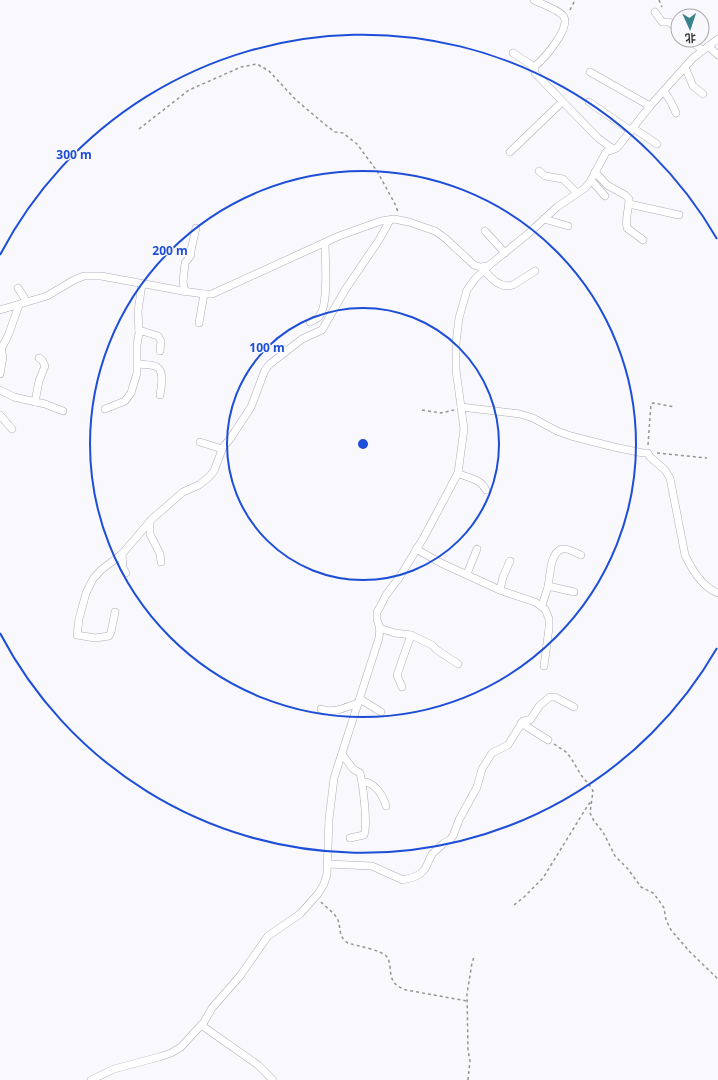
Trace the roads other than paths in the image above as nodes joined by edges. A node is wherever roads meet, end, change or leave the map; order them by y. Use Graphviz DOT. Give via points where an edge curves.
graph roads {
  1 [pos="534,0"];
  2 [pos="655,12"];
  3 [pos="670,23"];
  4 [pos="705,48"];
  5 [pos="513,53"];
  6 [pos="718,55"];
  7 [pos="685,67"];
  8 [pos="534,69"];
  9 [pos="590,72"];
  10 [pos="664,91"];
  11 [pos="703,94"];
  12 [pos="562,102"];
  13 [pos="589,102"];
  14 [pos="650,106"];
  15 [pos="676,113"];
  16 [pos="632,129"];
  17 [pos="657,144"];
  18 [pos="613,149"];
  19 [pos="510,152"];
  20 [pos="540,171"];
  21 [pos="595,172"];
  22 [pos="591,180"];
  23 [pos="577,193"];
  24 [pos="605,196"];
  25 [pos="629,204"];
  26 [pos="679,215"];
  27 [pos="544,219"];
  28 [pos="390,220"];
  29 [pos="568,226"];
  30 [pos="196,228"];
  31 [pos="485,231"];
  32 [pos="643,240"];
  33 [pos="325,242"];
  34 [pos="505,253"];
  35 [pos="486,268"];
  36 [pos="535,271"];
  37 [pos="142,284"];
  38 [pos="18,288"];
  39 [pos="185,292"];
  40 [pos="204,294"];
  41 [pos="27,302"];
  42 [pos="19,305"];
  43 [pos="0,310"];
  44 [pos="310,322"];
  45 [pos="199,323"];
  46 [pos="139,330"];
  47 [pos="1,350"];
  48 [pos="160,351"];
  49 [pos="39,358"];
  50 [pos="138,364"];
  51 [pos="0,374"];
  52 [pos="0,390"];
  53 [pos="160,395"];
  54 [pos="35,402"];
  55 [pos="461,408"];
  56 [pos="105,409"];
  57 [pos="63,411"];
  58 [pos="0,415"];
  59 [pos="12,429"];
  60 [pos="200,442"];
  61 [pos="222,449"];
  62 [pos="458,473"];
  63 [pos="486,490"];
  64 [pos="150,522"];
  65 [pos="416,549"];
  66 [pos="477,549"];
  67 [pos="122,554"];
  68 [pos="581,555"];
  69 [pos="510,561"];
  70 [pos="162,562"];
  71 [pos="126,573"];
  72 [pos="467,574"];
  73 [pos="548,586"];
  74 [pos="500,590"];
  75 [pos="574,592"];
  76 [pos="718,593"];
  77 [pos="542,605"];
  78 [pos="115,612"];
  79 [pos="379,628"];
  80 [pos="411,635"];
  81 [pos="458,664"];
  82 [pos="544,666"];
  83 [pos="402,687"];
  84 [pos="359,701"];
  85 [pos="574,707"];
  86 [pos="321,709"];
  87 [pos="381,712"];
  88 [pos="521,723"];
  89 [pos="548,740"];
  90 [pos="342,754"];
  91 [pos="362,782"];
  92 [pos="386,806"];
  93 [pos="350,838"];
  94 [pos="328,864"];
  95 [pos="201,1025"];
  96 [pos="91,1080"];
  97 [pos="273,1080"];
  1 -- 8 [label="street" via="558,12 564,18 565,24 547,55"];
  2 -- 3 [label="street" via="662,22"];
  4 -- 6 [label="street"];
  4 -- 7 [label="street"];
  5 -- 8 [label="street"];
  7 -- 10 [label="street"];
  7 -- 11 [label="street" via="693,86"];
  8 -- 12 [label="street" via="535,74"];
  9 -- 14 [label="street"];
  10 -- 14 [label="street"];
  10 -- 15 [label="street"];
  12 -- 18 [label="street" via="598,138"];
  12 -- 19 [label="street"];
  13 -- 16 [label="street"];
  14 -- 16 [label="street"];
  16 -- 17 [label="street"];
  16 -- 18 [label="street" via="617,148"];
  18 -- 21 [label="street" via="606,152"];
  20 -- 23 [label="street" via="545,176 563,179"];
  21 -- 22 [label="street"];
  21 -- 25 [label="street" via="606,185 625,195 629,199"];
  22 -- 23 [label="street"];
  22 -- 24 [label="street"];
  23 -- 27 [label="street"];
  25 -- 26 [label="street"];
  25 -- 32 [label="street" via="627,228"];
  27 -- 29 [label="street"];
  27 -- 34 [label="street"];
  28 -- 33 [label="street"];
  28 -- 35 [label="street" via="399,220 435,231 474,265"];
  28 -- 61 [label="street" via="322,330 302,339 265,370 251,407"];
  30 -- 39 [label="street" via="191,254 185,263"];
  31 -- 34 [label="street"];
  33 -- 40 [label="street" via="212,294"];
  33 -- 44 [label="street" via="323,309 318,318"];
  34 -- 35 [label="street"];
  35 -- 36 [label="street" via="489,276 502,286 513,286"];
  35 -- 55 [label="street" via="467,290 459,318 456,370"];
  37 -- 39 [label="street"];
  37 -- 41 [label="street" via="101,276 84,276 47,296"];
  37 -- 46 [label="street" via="138,311"];
  38 -- 41 [label="street"];
  39 -- 40 [label="street"];
  40 -- 45 [label="street"];
  41 -- 42 [label="street"];
  42 -- 43 [label="street"];
  42 -- 47 [label="street"];
  46 -- 48 [label="street" via="158,336 161,341"];
  46 -- 50 [label="street" via="136,345"];
  47 -- 51 [label="street" via="3,357"];
  49 -- 54 [label="street" via="44,366"];
  50 -- 53 [label="street" via="157,367 160,370"];
  50 -- 56 [label="street" via="132,393 125,401"];
  52 -- 54 [label="street" via="9,396"];
  54 -- 57 [label="street"];
  55 -- 62 [label="street" via="464,429"];
  55 -- 76 [label="street" via="520,414 571,436 649,454 670,478 685,555 690,566 708,588"];
  58 -- 59 [label="street"];
  60 -- 61 [label="street"];
  61 -- 64 [label="street" via="214,471 205,482 183,492"];
  62 -- 63 [label="street" via="478,480"];
  62 -- 65 [label="street"];
  64 -- 67 [label="street"];
  64 -- 70 [label="street" via="150,534"];
  65 -- 72 [label="street"];
  65 -- 79 [label="street" via="377,612"];
  66 -- 72 [label="street"];
  67 -- 71 [label="street"];
  67 -- 78 [label="street" via="100,570 93,579 86,593 77,635 95,638 109,636"];
  68 -- 73 [label="street" via="560,550 551,565"];
  69 -- 74 [label="street"];
  72 -- 74 [label="street"];
  73 -- 75 [label="street"];
  73 -- 77 [label="street"];
  74 -- 77 [label="street"];
  77 -- 82 [label="street" via="549,619"];
  79 -- 80 [label="street"];
  79 -- 84 [label="street" via="379,638"];
  80 -- 81 [label="street" via="432,645"];
  80 -- 83 [label="street" via="397,676"];
  84 -- 86 [label="street" via="338,710"];
  84 -- 87 [label="street"];
  84 -- 90 [label="street"];
  85 -- 88 [label="street" via="550,697 540,705 530,720"];
  88 -- 89 [label="street"];
  88 -- 94 [label="street" via="508,745 492,753 482,769 477,787 453,836 432,854 420,874 403,880 372,866"];
  90 -- 91 [label="street" via="353,769 360,773"];
  90 -- 94 [label="street" via="332,792"];
  91 -- 92 [label="street" via="379,791"];
  91 -- 93 [label="street" via="365,832 364,835"];
  94 -- 95 [label="street" via="328,874 315,898 300,914 268,936"];
  95 -- 96 [label="street" via="171,1053 114,1069"];
  95 -- 97 [label="street" via="258,1065"];
}
